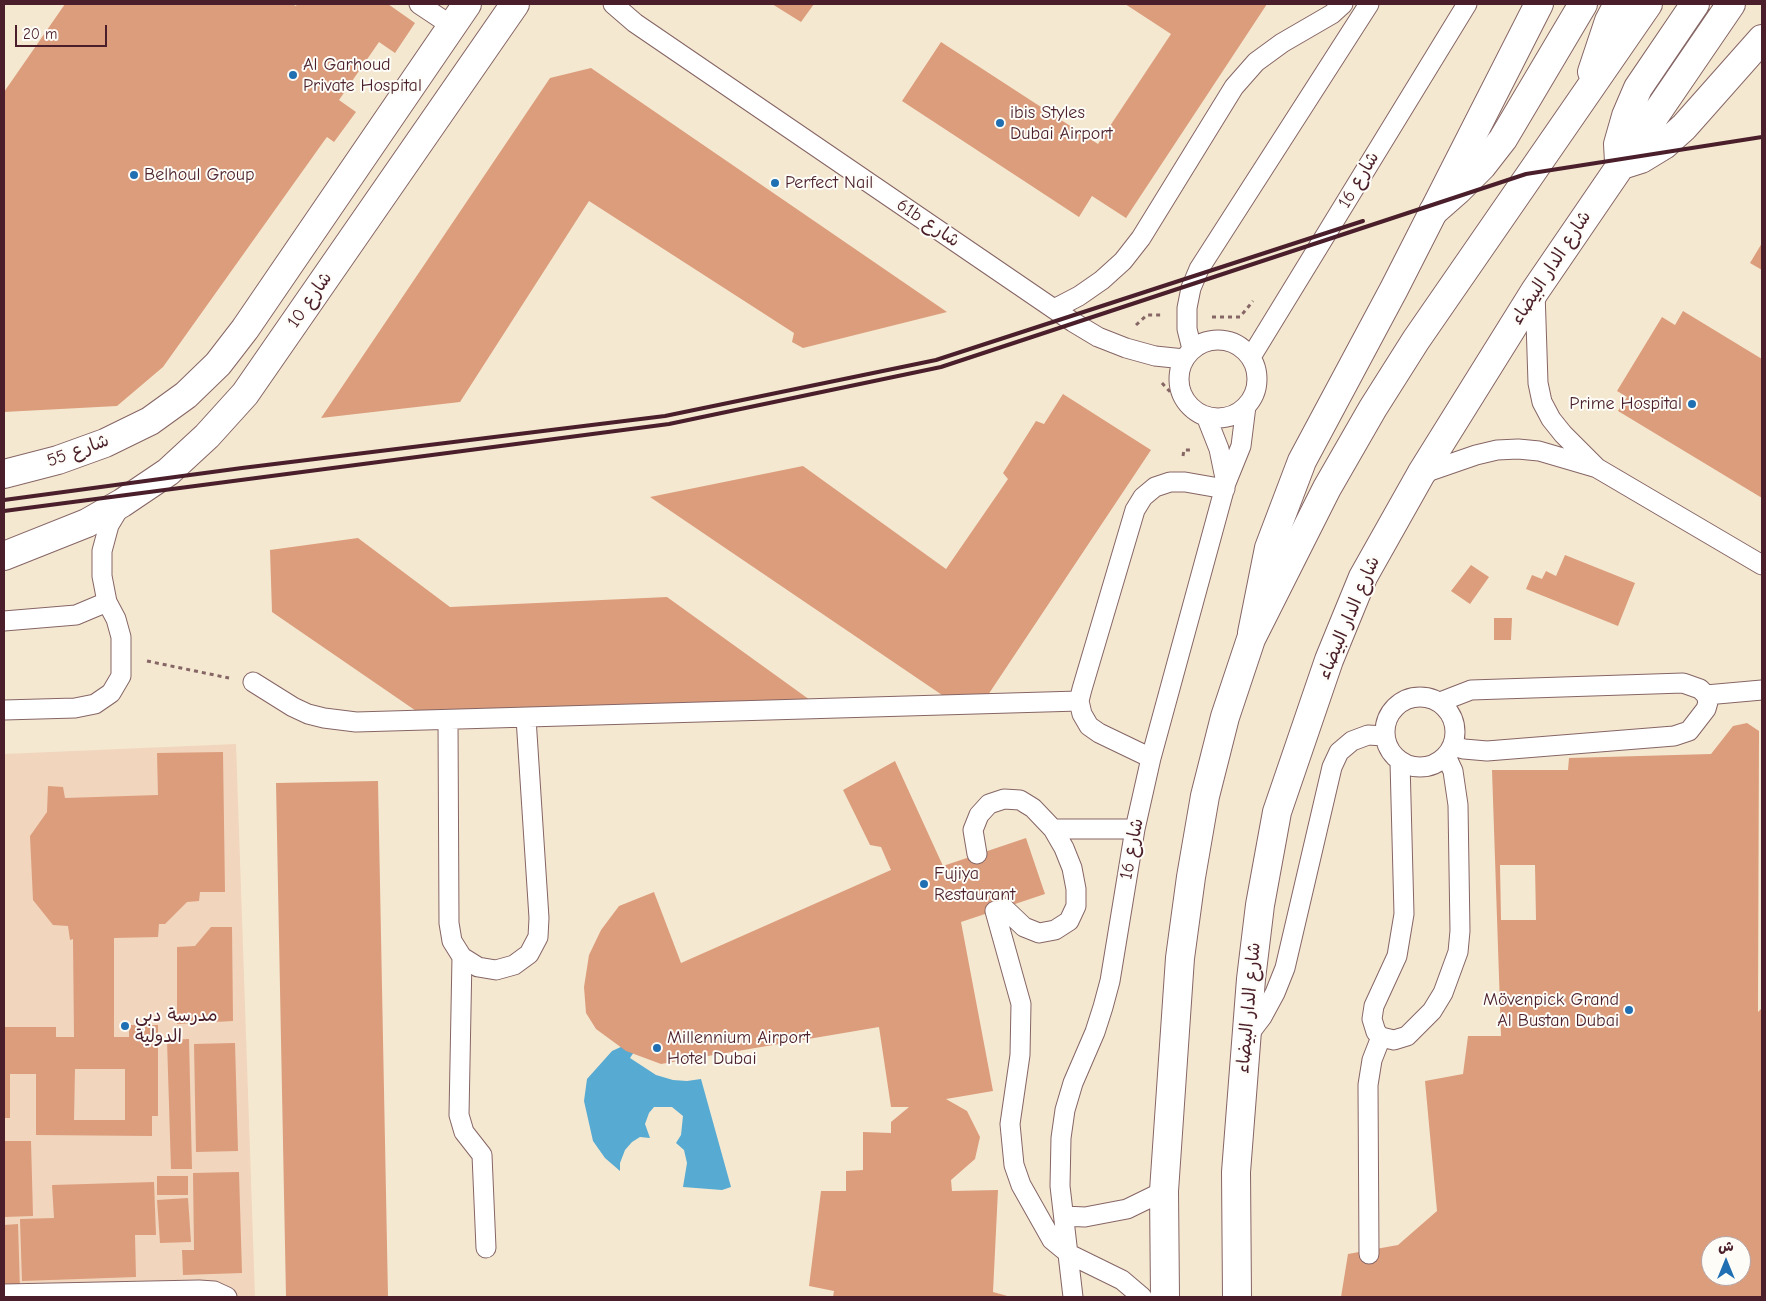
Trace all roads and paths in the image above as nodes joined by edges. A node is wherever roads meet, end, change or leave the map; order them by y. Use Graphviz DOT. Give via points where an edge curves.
graph roads {
  1 [pos="418,4"];
  2 [pos="467,4"];
  3 [pos="515,4"];
  4 [pos="613,4"];
  5 [pos="636,4"];
  6 [pos="1343,4"];
  7 [pos="1467,4"];
  8 [pos="1539,4"];
  9 [pos="1583,4"];
  10 [pos="1618,4"];
  11 [pos="1648,4"];
  12 [pos="1695,4"];
  13 [pos="1731,4"];
  14 [pos="1366,6"];
  15 [pos="636,23"];
  16 [pos="452,26"];
  17 [pos="1762,39"];
  18 [pos="1585,98"];
  19 [pos="1619,166"];
  20 [pos="1433,212"];
  21 [pos="1535,291"];
  22 [pos="1054,309"];
  23 [pos="1188,354"];
  24 [pos="1251,356"];
  25 [pos="1246,406"];
  26 [pos="1206,416"];
  27 [pos="150,421"];
  28 [pos="1597,468"];
  29 [pos="4,474"];
  30 [pos="1422,474"];
  31 [pos="1226,486"];
  32 [pos="122,503"];
  33 [pos="4,556"];
  34 [pos="1762,566"];
  35 [pos="107,602"];
  36 [pos="4,621"];
  37 [pos="1251,639"];
  38 [pos="122,656"];
  39 [pos="252,682"];
  40 [pos="1762,690"];
  41 [pos="1706,695"];
  42 [pos="1079,701"];
  43 [pos="1440,702"];
  44 [pos="4,710"];
  45 [pos="526,718"];
  46 [pos="448,720"];
  47 [pos="1384,736"];
  48 [pos="1449,751"];
  49 [pos="1151,758"];
  50 [pos="1400,762"];
  51 [pos="1053,829"];
  52 [pos="1135,829"];
  53 [pos="977,854"];
  54 [pos="462,957"];
  55 [pos="1381,1036"];
  56 [pos="1246,1039"];
  57 [pos="1164,1192"];
  58 [pos="1064,1216"];
  59 [pos="486,1248"];
  60 [pos="1070,1254"];
  61 [pos="1369,1254"];
  62 [pos="4,1294"];
  63 [pos="1074,1295"];
  64 [pos="227,1297"];
  65 [pos="1142,1297"];
  66 [pos="1165,1297"];
  67 [pos="1237,1297"];
  1 -- 16 [label="lane"];
  2 -- 16 [label="main road, شارع 10"];
  3 -- 32 [label="main road, شارع 10" via="245,394 168,472"];
  4 -- 15 [label="lane, 61b شارع"];
  5 -- 15 [label="lane"];
  6 -- 22 [label="lane" via="1256,62 1234,87 1141,238 1123,261 1102,280"];
  7 -- 24 [label="lane, شارع 16"];
  8 -- 20 [label="main road"];
  9 -- 20 [label="main road" via="1503,139 1482,166"];
  10 -- 18 [label="main road" via="1598,52"];
  11 -- 18 [label="main road"];
  12 -- 19 [label="main road" via="1638,88 1618,144"];
  13 -- 19 [label="main road, شارع الدار البيضاء"];
  14 -- 23 [label="lane, شارع 16" via="1199,268 1187,308"];
  15 -- 22 [label="lane, 61b شارع"];
  16 -- 27 [label="main road, شارع 10" via="245,329 218,364 186,395"];
  17 -- 19 [label="main road" via="1684,128 1641,159"];
  18 -- 37 [label="main road" via="1416,340 1373,408 1327,488"];
  19 -- 21 [label="main road, شارع الدار البيضاء"];
  20 -- 37 [label="main road" via="1302,460 1269,548"];
  21 -- 28 [label="lane" via="1538,383 1542,402 1563,434"];
  21 -- 30 [label="main road, شارع الدار البيضاء"];
  22 -- 23 [label="lane, 61b شارع" via="1098,337 1126,348 1155,356"];
  23 -- 24 [label="lane" via="1201,343 1223,340 1243,348"];
  23 -- 26 [label="lane, شارع 16" via="1180,372 1182,393 1194,410"];
  24 -- 25 [label="lane, شارع 16" via="1257,373 1256,391"];
  25 -- 26 [label="lane" via="1228,417"];
  25 -- 31 [label="lane, شارع 16" via="1241,446"];
  26 -- 31 [label="lane, شارع 16" via="1219,449"];
  27 -- 29 [label="main road, شارع 55" via="58,460"];
  28 -- 30 [label="lane" via="1538,451 1518,449 1476,455"];
  28 -- 34 [label="lane"];
  30 -- 56 [label="main road, شارع الدار البيضاء" via="1364,577 1329,660 1277,812 1260,905"];
  31 -- 42 [label="lane" via="1170,482 1143,496 1136,510"];
  31 -- 49 [label="lane, شارع 16"];
  32 -- 33 [label="main road, شارع 10" via="87,523"];
  32 -- 35 [label="lane" via="109,525 102,551"];
  35 -- 36 [label="lane" via="76,615"];
  35 -- 38 [label="lane" via="116,618"];
  37 -- 57 [label="main road" via="1225,717 1191,877 1180,958"];
  38 -- 39 [label="path"];
  38 -- 44 [label="lane" via="120,676 111,693 95,704 75,708"];
  39 -- 46 [label="lane" via="293,707 324,718 356,722"];
  40 -- 41 [label="lane"];
  41 -- 43 [label="lane" via="1700,688 1683,683 1471,690"];
  41 -- 48 [label="lane" via="1706,709 1682,735 1487,751"];
  42 -- 45 [label="lane"];
  42 -- 49 [label="lane" via="1089,726"];
  43 -- 47 [label="lane" via="1428,697 1401,701 1391,710"];
  43 -- 48 [label="lane" via="1454,722 1455,734"];
  45 -- 46 [label="lane"];
  45 -- 54 [label="lane" via="538,937 529,954 514,965 496,970 478,967"];
  46 -- 54 [label="lane" via="449,923 452,941"];
  47 -- 50 [label="lane" via="1389,750"];
  47 -- 56 [label="lane" via="1368,735 1352,740 1339,752 1332,767 1285,968 1262,1017"];
  48 -- 50 [label="lane" via="1436,763 1424,767"];
  48 -- 55 [label="lane" via="1458,805 1458,952 1444,993 1418,1027 1407,1036 1394,1040"];
  49 -- 52 [label="lane, شارع 16"];
  50 -- 55 [label="lane" via="1404,914 1397,956 1374,1006 1372,1019 1376,1032"];
  51 -- 52 [label="lane"];
  51 -- 53 [label="lane" via="1033,808 1020,800 997,801 989,804 979,815 974,830"];
  51 -- 60 [label="lane" via="1072,868 1076,906 1069,921 1055,930 1039,932 1024,927 999,909 1021,1004 1020,1054 1010,1124 1014,1165 1046,1232"];
  52 -- 58 [label="lane, شارع 16" via="1110,982 1065,1110 1060,1166"];
  54 -- 59 [label="lane" via="459,1115 464,1132 482,1156"];
  55 -- 61 [label="lane" via="1372,1060 1368,1085"];
  56 -- 67 [label="main road, شارع الدار البيضاء" via="1236,1172"];
  57 -- 58 [label="lane" via="1127,1210 1085,1217"];
  57 -- 66 [label="main road"];
  58 -- 60 [label="lane, شارع 16"];
  60 -- 63 [label="lane, شارع 16"];
  60 -- 65 [label="lane" via="1122,1280"];
  62 -- 64 [label="lane" via="199,1290 214,1291"];
}
